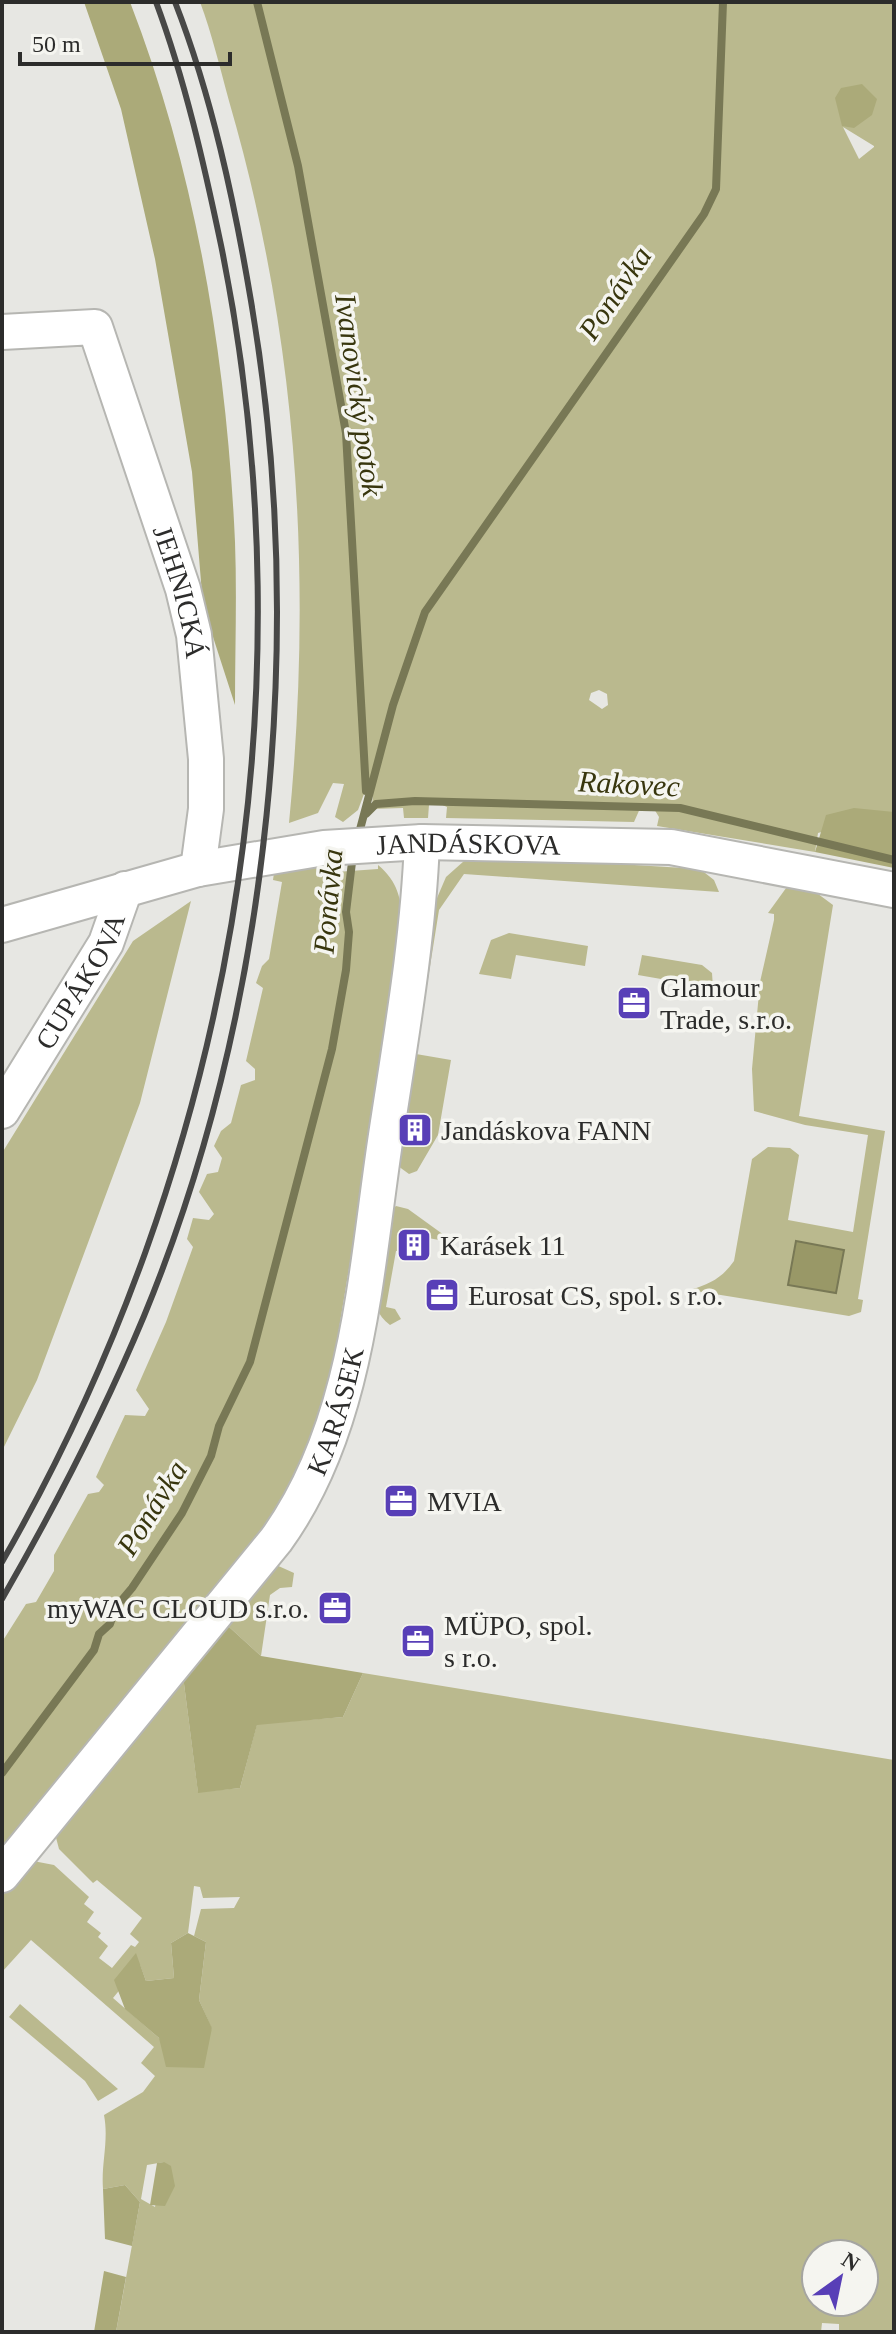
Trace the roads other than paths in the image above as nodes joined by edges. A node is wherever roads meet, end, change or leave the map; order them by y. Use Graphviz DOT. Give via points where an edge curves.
graph roads {
  1 [pos="2,332"];
  2 [pos="422,842"];
  3 [pos="198,869"];
  4 [pos="125,889"];
  5 [pos="894,890"];
  6 [pos="2,925"];
  7 [pos="2,1111"];
  8 [pos="2,1875"];
  1 -- 3 [label="street, JEHNICKÁ" via="95,327 194,635 206,759"];
  2 -- 3 [label="street, JANDÁSKOVA" via="333,847"];
  2 -- 5 [label="street, JANDÁSKOVA" via="671,847"];
  2 -- 8 [label="street, KARÁSEK" via="410,973 361,1301 337,1421 299,1506 276,1540"];
  3 -- 4 [label="street, JANDÁSKOVA"];
  4 -- 6 [label="street, JANDÁSKOVA"];
  4 -- 7 [label="street, CUPÁKOVA" via="106,943"];
}
